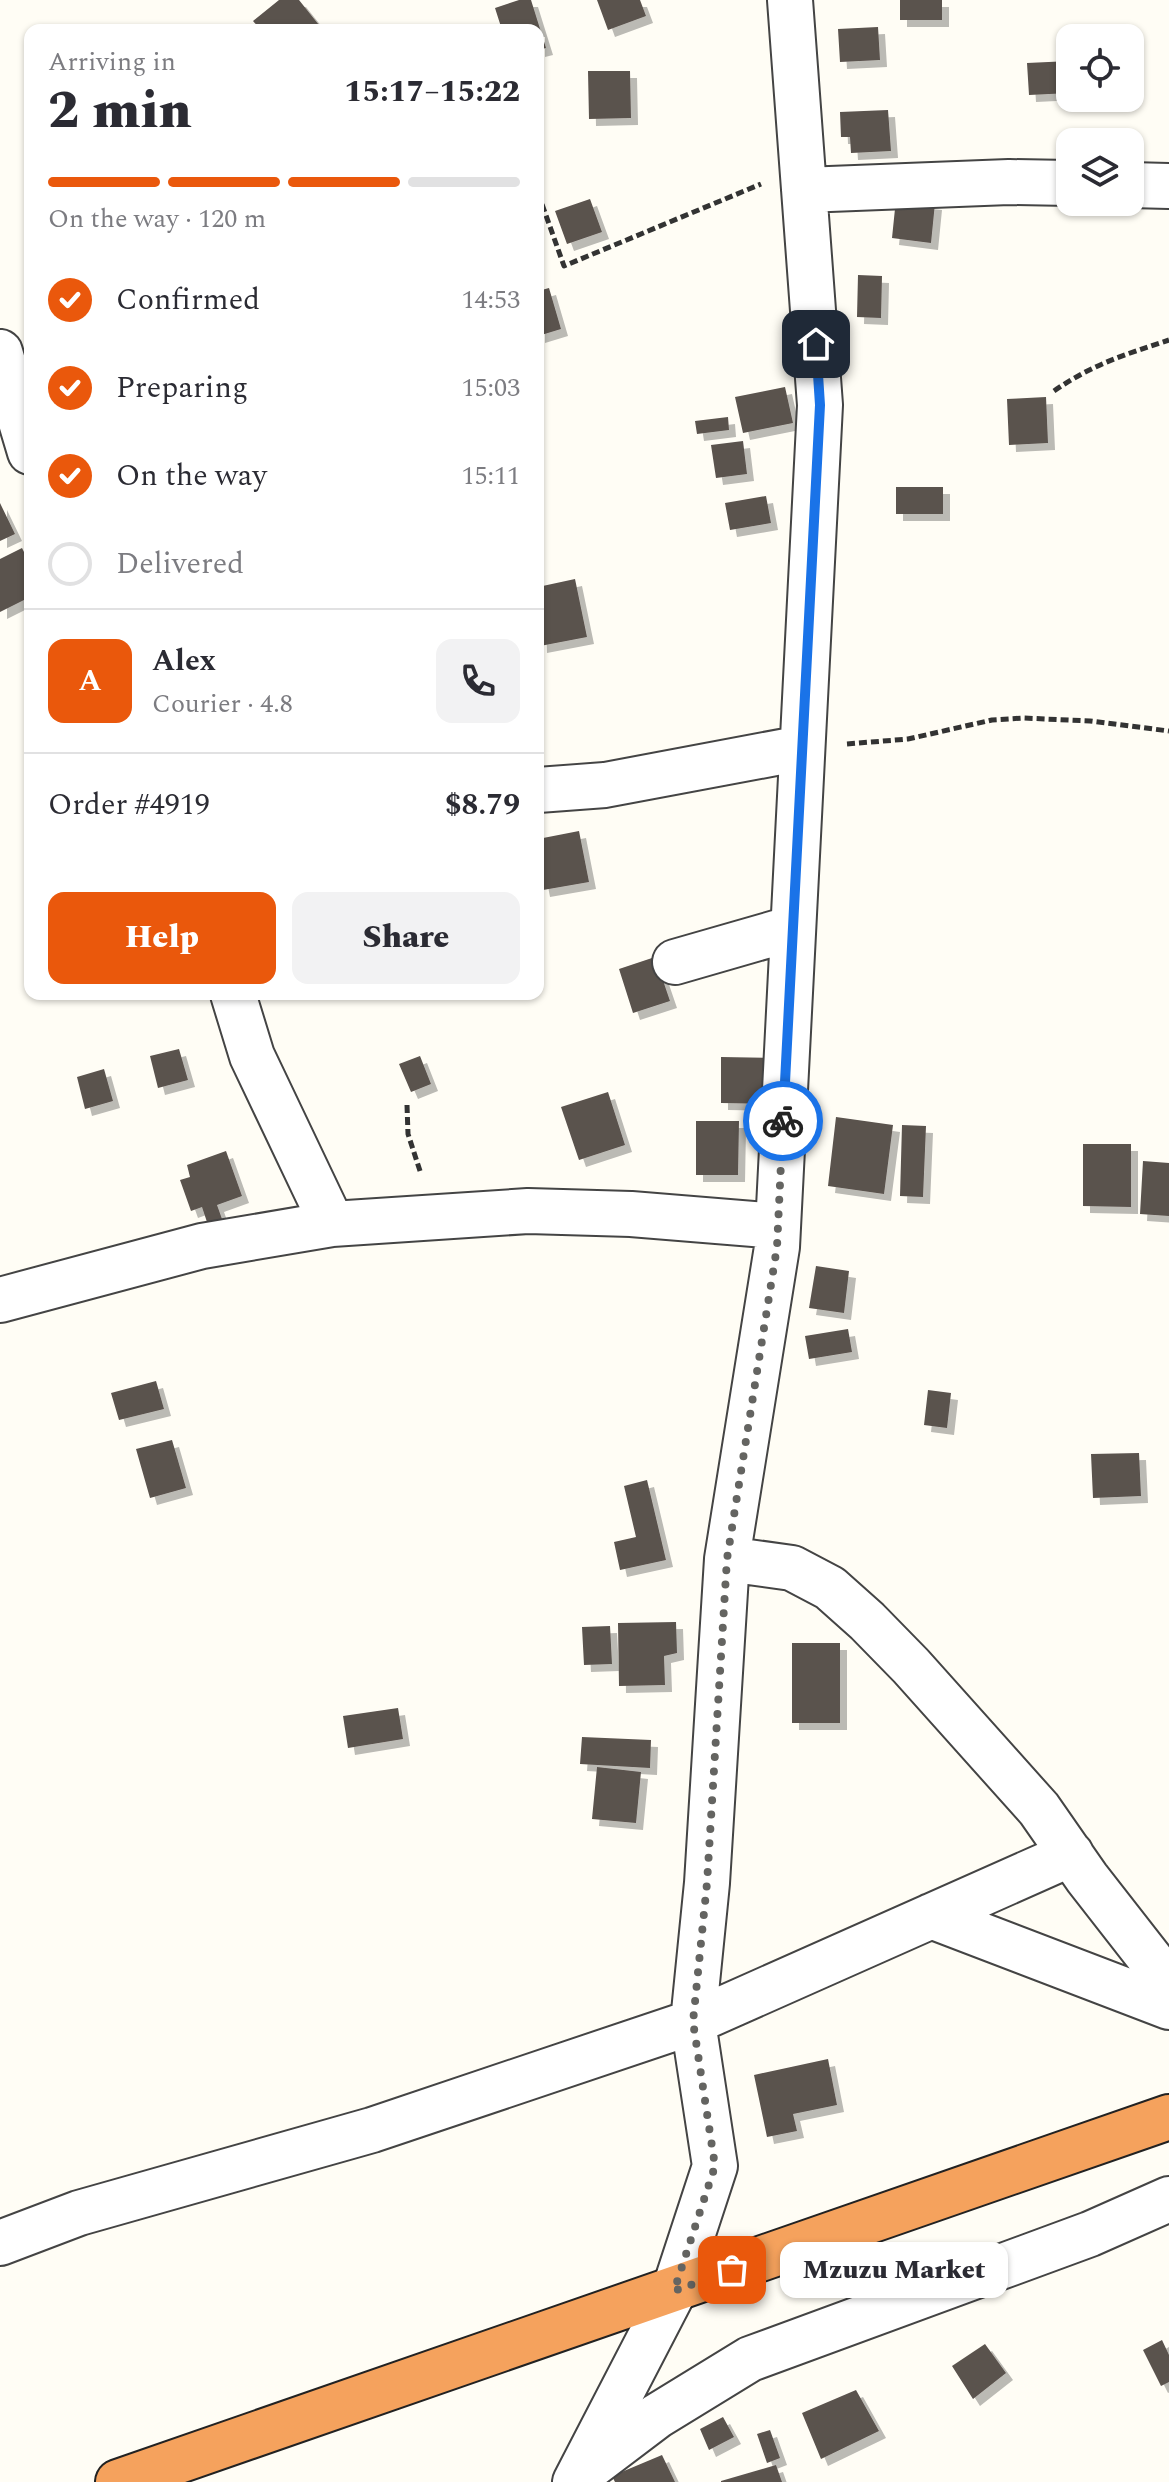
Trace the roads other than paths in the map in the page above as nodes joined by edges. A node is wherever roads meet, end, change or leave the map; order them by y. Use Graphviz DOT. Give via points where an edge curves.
graph roads {
  1 [pos="790,0"];
  2 [pos="803,178"];
  3 [pos="1056,183"];
  4 [pos="1144,185"];
  5 [pos="1169,186"];
  6 [pos="0,352"];
  7 [pos="24,432"];
  8 [pos="802,748"];
  9 [pos="544,790"];
  10 [pos="793,928"];
  11 [pos="675,962"];
  12 [pos="235,1000"];
  13 [pos="332,1224"];
  14 [pos="777,1226"];
  15 [pos="0,1300"];
  16 [pos="727,1559"];
  17 [pos="1071,1854"];
  18 [pos="931,1916"];
  19 [pos="1169,1993"];
  20 [pos="1169,2007"];
  21 [pos="693,2022"];
  22 [pos="1169,2117"];
  23 [pos="1169,2199"];
  24 [pos="0,2243"];
  25 [pos="674,2291"];
  26 [pos="577,2479"];
  27 [pos="118,2482"];
  1 -- 2 [label="street"];
  2 -- 3 [label="street"];
  2 -- 8 [label="street" via="820,405"];
  4 -- 5 [label="street"];
  6 -- 7 [label="street"];
  8 -- 9 [label="street" via="605,785"];
  8 -- 10 [label="street"];
  10 -- 11 [label="street"];
  10 -- 14 [label="street"];
  12 -- 13 [label="street" via="252,1056"];
  13 -- 14 [label="street" via="528,1211"];
  13 -- 15 [label="street" via="202,1246"];
  14 -- 16 [label="street"];
  16 -- 17 [label="street" via="792,1568 830,1588 911,1666 1039,1809"];
  16 -- 21 [label="street"];
  17 -- 18 [label="street"];
  17 -- 19 [label="street" via="1151,1960"];
  18 -- 20 [label="street"];
  18 -- 21 [label="street"];
  21 -- 24 [label="street" via="372,2130 79,2213"];
  21 -- 25 [label="street" via="715,2166"];
  22 -- 25 [label="highway"];
  23 -- 26 [label="street" via="1090,2234 750,2359 657,2416"];
  25 -- 26 [label="street"];
  25 -- 27 [label="highway"];
}
